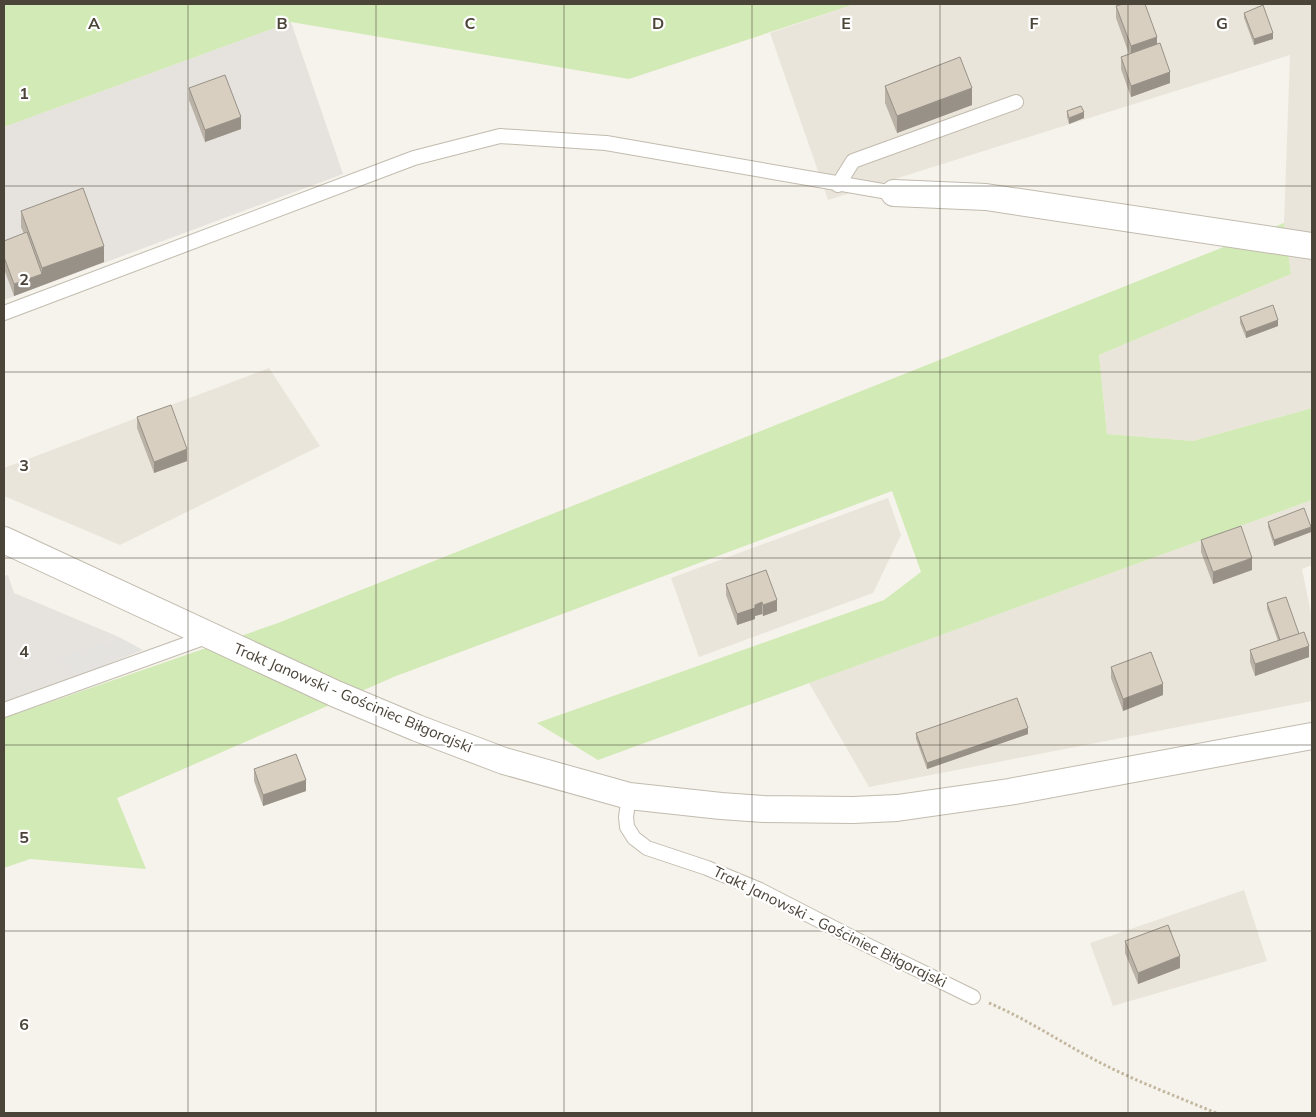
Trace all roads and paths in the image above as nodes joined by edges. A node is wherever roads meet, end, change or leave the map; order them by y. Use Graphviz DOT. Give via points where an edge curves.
graph roads {
  1 [pos="1016,102"];
  2 [pos="838,185"];
  3 [pos="894,193"];
  4 [pos="1312,246"];
  5 [pos="4,313"];
  6 [pos="4,540"];
  7 [pos="210,636"];
  8 [pos="4,710"];
  9 [pos="1312,736"];
  10 [pos="630,796"];
  11 [pos="973,997"];
  12 [pos="1216,1113"];
  1 -- 2 [label="lane" via="853,161"];
  2 -- 3 [label="lane"];
  2 -- 5 [label="lane" via="606,144 500,136 414,158"];
  3 -- 4 [label="street" via="986,198"];
  6 -- 7 [label="street, Trakt Janowski - Gościniec Biłgorajski"];
  7 -- 8 [label="lane"];
  7 -- 10 [label="street, Trakt Janowski - Gościniec Biłgorajski" via="417,728 504,761"];
  9 -- 10 [label="street" via="1009,792 897,808 764,808"];
  10 -- 11 [label="lane, Trakt Janowski - Gościniec Biłgorajski" via="627,827 634,838 648,848 760,890"];
  11 -- 12 [label="path" via="1014,1014 1098,1061"];
}
